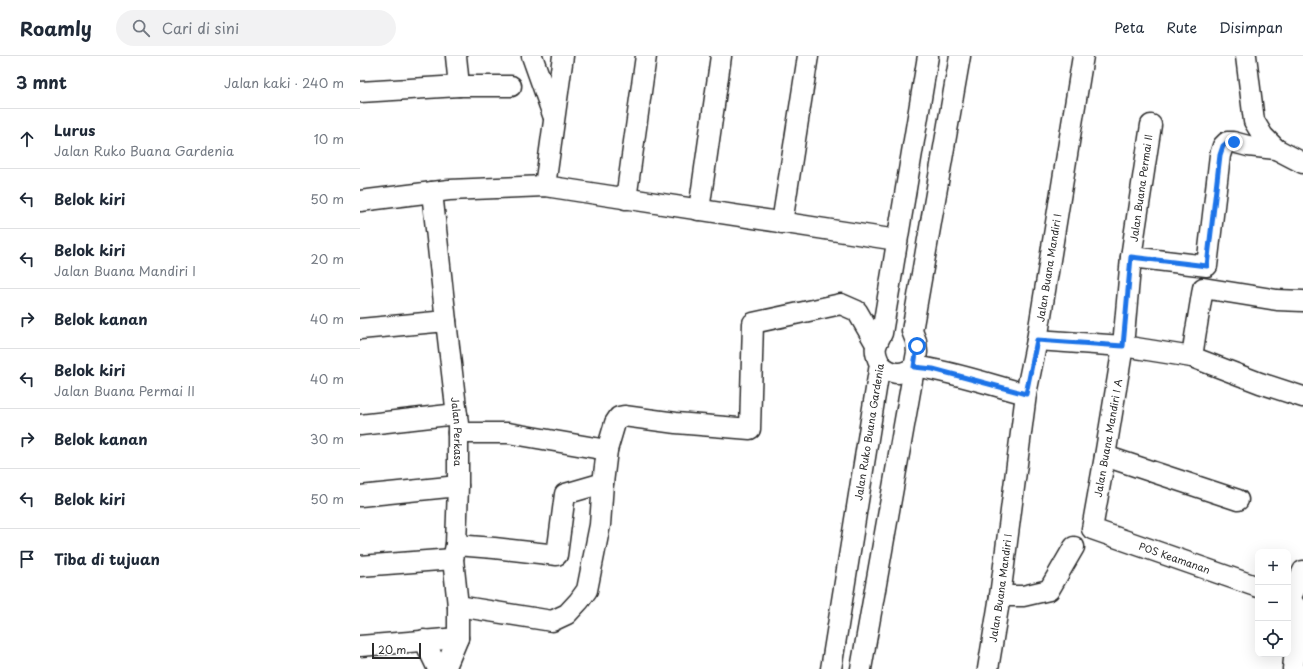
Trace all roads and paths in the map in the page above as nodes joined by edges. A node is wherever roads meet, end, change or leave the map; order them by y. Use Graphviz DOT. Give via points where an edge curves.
graph roads {
  1 [pos="456,56"];
  2 [pos="532,56"];
  3 [pos="563,56"];
  4 [pos="646,56"];
  5 [pos="721,56"];
  6 [pos="808,56"];
  7 [pos="928,56"];
  8 [pos="960,56"];
  9 [pos="1083,56"];
  10 [pos="1246,56"];
  11 [pos="459,86"];
  12 [pos="511,86"];
  13 [pos="360,92"];
  14 [pos="555,118"];
  15 [pos="1151,125"];
  16 [pos="916,128"];
  17 [pos="946,133"];
  18 [pos="1276,149"];
  19 [pos="1303,163"];
  20 [pos="545,186"];
  21 [pos="432,192"];
  22 [pos="626,199"];
  23 [pos="360,201"];
  24 [pos="699,210"];
  25 [pos="782,223"];
  26 [pos="896,240"];
  27 [pos="1131,257"];
  28 [pos="1303,300"];
  29 [pos="446,321"];
  30 [pos="360,329"];
  31 [pos="1037,340"];
  32 [pos="876,344"];
  33 [pos="1123,346"];
  34 [pos="1192,357"];
  35 [pos="880,364"];
  36 [pos="914,367"];
  37 [pos="1026,394"];
  38 [pos="1303,397"];
  39 [pos="457,414"];
  40 [pos="360,425"];
  41 [pos="458,433"];
  42 [pos="607,450"];
  43 [pos="1105,456"];
  44 [pos="602,483"];
  45 [pos="458,486"];
  46 [pos="360,496"];
  47 [pos="1238,500"];
  48 [pos="1092,528"];
  49 [pos="1074,547"];
  50 [pos="455,552"];
  51 [pos="360,566"];
  52 [pos="1303,571"];
  53 [pos="1255,586"];
  54 [pos="1291,594"];
  55 [pos="1000,596"];
  56 [pos="1291,601"];
  57 [pos="458,606"];
  58 [pos="458,638"];
  59 [pos="424,640"];
  60 [pos="360,646"];
  61 [pos="1296,662"];
  62 [pos="438,669"];
  63 [pos="445,669"];
  64 [pos="831,669"];
  65 [pos="861,669"];
  66 [pos="988,669"];
  1 -- 11 [label="street"];
  2 -- 14 [label="street"];
  3 -- 14 [label="street"];
  4 -- 22 [label="street"];
  5 -- 24 [label="street"];
  6 -- 25 [label="street"];
  7 -- 16 [label="street"];
  8 -- 17 [label="street"];
  9 -- 31 [label="street, Jalan Buana Mandiri I"];
  10 -- 18 [label="street" via="1254,121 1263,136"];
  11 -- 12 [label="street"];
  11 -- 13 [label="street"];
  14 -- 20 [label="street"];
  15 -- 27 [label="street, Jalan Buana Permai II"];
  16 -- 17 [label="street"];
  16 -- 26 [label="street"];
  17 -- 36 [label="street" via="912,331 917,346"];
  18 -- 19 [label="street"];
  18 -- 27 [label="street" via="1234,142 1228,142 1223,146 1207,266"];
  20 -- 21 [label="street"];
  20 -- 22 [label="street"];
  21 -- 23 [label="street"];
  21 -- 29 [label="street, Jalan Perkasa"];
  22 -- 24 [label="street"];
  24 -- 25 [label="street"];
  25 -- 26 [label="street"];
  26 -- 32 [label="street" via="882,333"];
  27 -- 33 [label="street, Jalan Buana Permai II"];
  28 -- 34 [label="street" via="1277,300 1203,288"];
  29 -- 30 [label="street"];
  29 -- 39 [label="street, Jalan Perkasa"];
  31 -- 33 [label="street"];
  31 -- 37 [label="street, Jalan Buana Mandiri I"];
  32 -- 35 [label="street, Jalan Ruko Buana Gardenia" via="876,355"];
  32 -- 42 [label="street" via="857,311 841,304 753,323 750,429 624,416 619,417 614,423"];
  33 -- 34 [label="street"];
  33 -- 43 [label="street, Jalan Buana Mandiri I A"];
  34 -- 38 [label="street"];
  35 -- 36 [label="street" via="894,372"];
  35 -- 64 [label="street, Jalan Ruko Buana Gardenia"];
  36 -- 37 [label="street" via="933,369"];
  36 -- 65 [label="street"];
  37 -- 55 [label="street, Jalan Buana Mandiri I"];
  39 -- 40 [label="street"];
  39 -- 41 [label="street, Jalan Perkasa"];
  41 -- 42 [label="street" via="508,432"];
  41 -- 45 [label="street, Jalan Perkasa"];
  42 -- 44 [label="street"];
  43 -- 47 [label="street"];
  43 -- 48 [label="street, Jalan Buana Mandiri I A"];
  44 -- 50 [label="street" via="565,494 557,555 494,548"];
  44 -- 57 [label="street" via="600,525 587,590 568,614 552,621"];
  45 -- 46 [label="street"];
  45 -- 50 [label="street, Jalan Perkasa"];
  48 -- 53 [label="street, POS Keamanan"];
  49 -- 55 [label="street" via="1049,590 1023,596"];
  50 -- 51 [label="street"];
  50 -- 57 [label="street, Jalan Perkasa"];
  52 -- 54 [label="street"];
  55 -- 66 [label="street, Jalan Buana Mandiri I"];
  56 -- 61 [label="street" via="1299,611"];
  57 -- 58 [label="street, Jalan Perkasa"];
  58 -- 59 [label="street"];
  58 -- 63 [label="street, Jalan Perkasa"];
  59 -- 60 [label="street"];
  59 -- 62 [label="street"];
}
